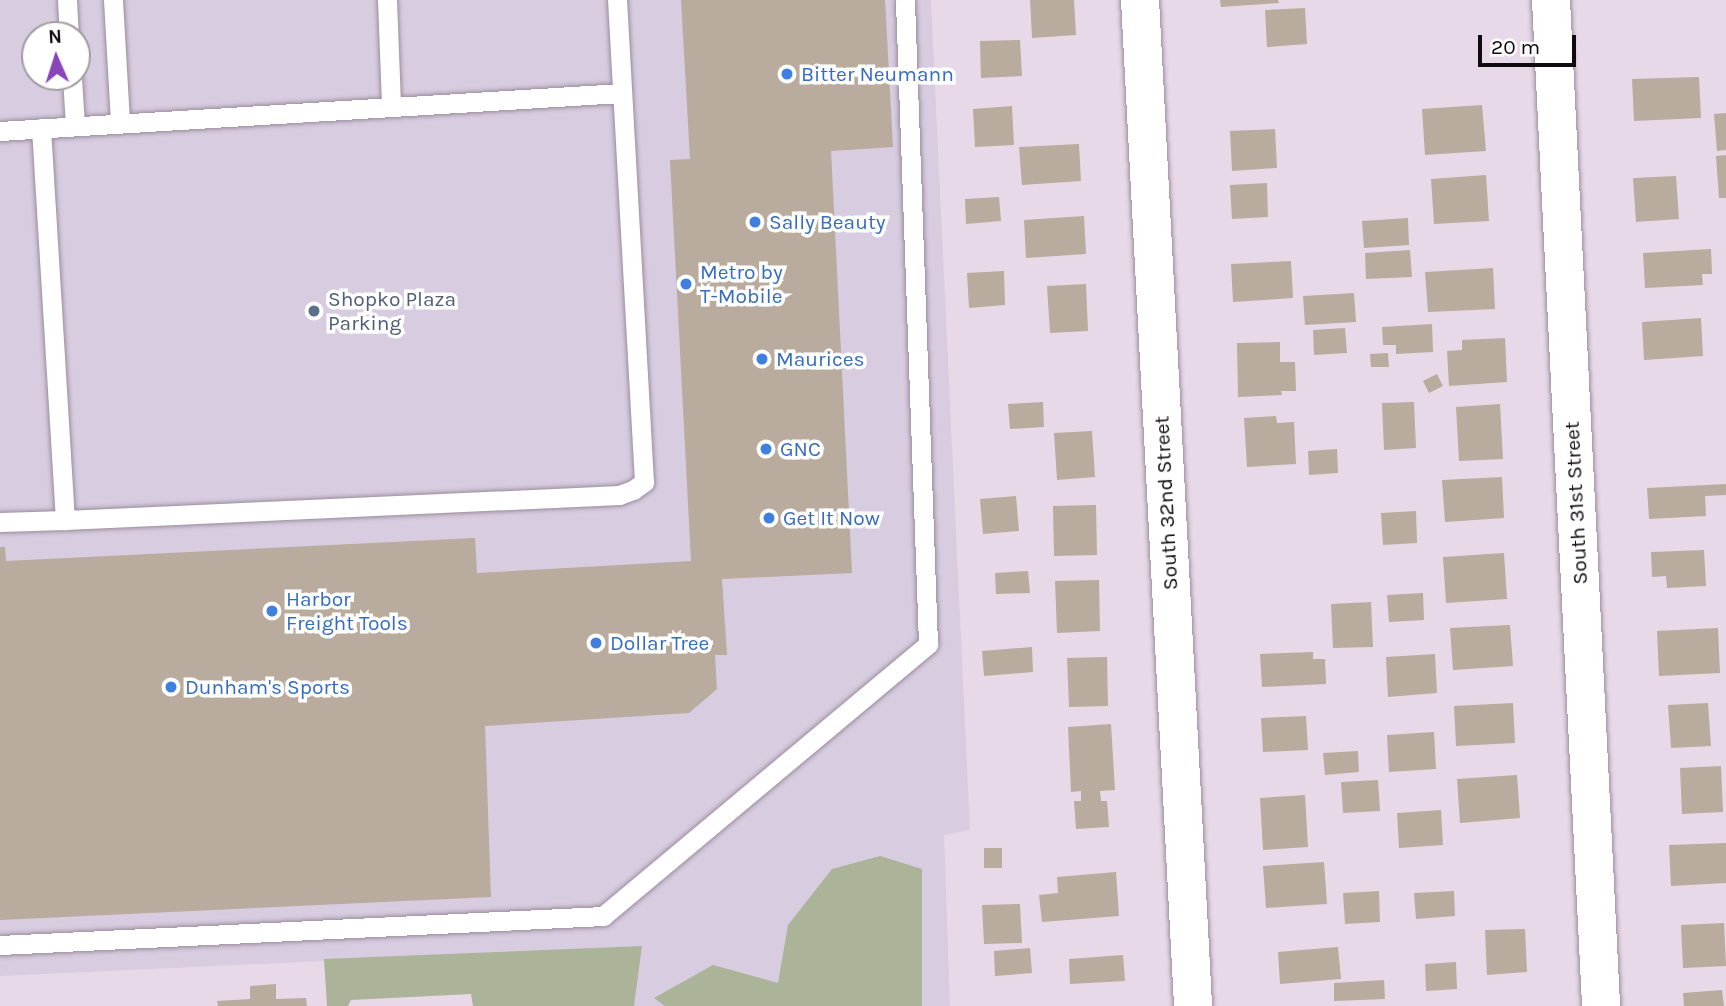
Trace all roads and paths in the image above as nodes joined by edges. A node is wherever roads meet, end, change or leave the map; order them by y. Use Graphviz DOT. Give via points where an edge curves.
graph roads {
  1 [pos="67,0"];
  2 [pos="113,0"];
  3 [pos="387,0"];
  4 [pos="617,0"];
  5 [pos="905,0"];
  6 [pos="1140,0"];
  7 [pos="1550,0"];
  8 [pos="68,21"];
  9 [pos="73,91"];
  10 [pos="622,93"];
  11 [pos="391,106"];
  12 [pos="120,122"];
  13 [pos="75,126"];
  14 [pos="41,128"];
  15 [pos="0,131"];
  16 [pos="65,520"];
  17 [pos="0,522"];
  18 [pos="0,945"];
  19 [pos="1193,1006"];
  20 [pos="1601,1006"];
  1 -- 8 [label="lane"];
  2 -- 12 [label="lane"];
  3 -- 11 [label="lane"];
  4 -- 10 [label="lane"];
  5 -- 18 [label="lane" via="928,644 603,916"];
  6 -- 19 [label="street, South 32nd Street"];
  7 -- 20 [label="street, South 31st Street"];
  9 -- 13 [label="lane"];
  10 -- 11 [label="lane"];
  10 -- 16 [label="lane" via="644,482 634,490 619,495"];
  11 -- 12 [label="lane"];
  12 -- 13 [label="lane"];
  13 -- 14 [label="lane"];
  14 -- 15 [label="lane"];
  14 -- 16 [label="lane"];
  16 -- 17 [label="lane"];
}
